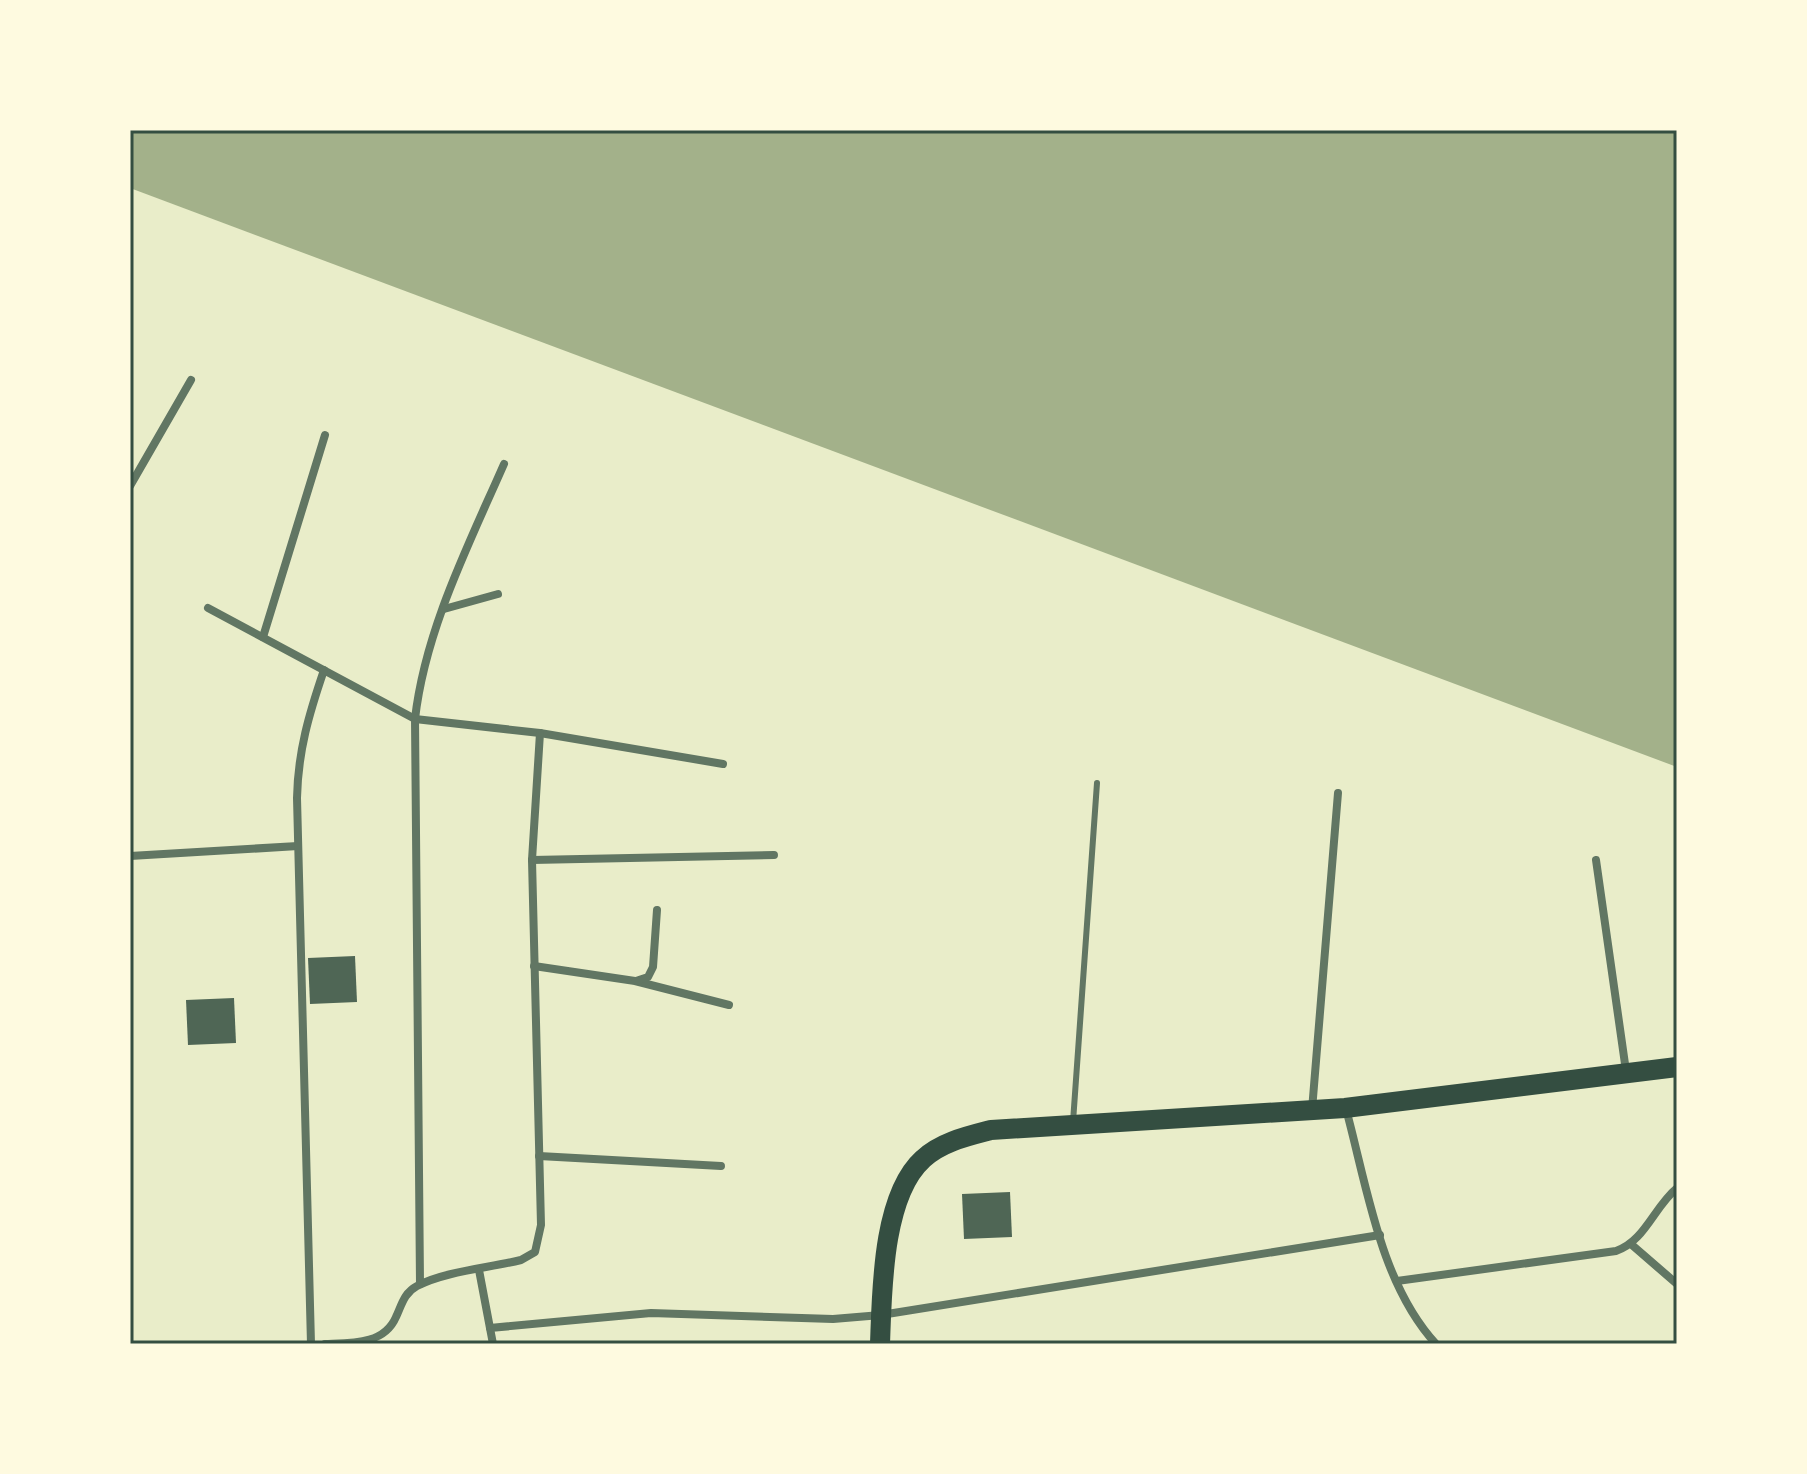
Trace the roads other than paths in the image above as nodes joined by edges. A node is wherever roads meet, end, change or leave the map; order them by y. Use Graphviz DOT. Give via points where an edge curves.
graph roads {
  1 [pos="191,380"];
  2 [pos="325,435"];
  3 [pos="504,464"];
  4 [pos="130,486"];
  5 [pos="498,594"];
  6 [pos="208,608"];
  7 [pos="444,609"];
  8 [pos="263,637"];
  9 [pos="324,670"];
  10 [pos="415,719"];
  11 [pos="540,733"];
  12 [pos="723,764"];
  13 [pos="1097,783"];
  14 [pos="1338,793"];
  15 [pos="298,846"];
  16 [pos="774,855"];
  17 [pos="130,856"];
  18 [pos="532,860"];
  19 [pos="1596,860"];
  20 [pos="657,910"];
  21 [pos="534,966"];
  22 [pos="635,981"];
  23 [pos="729,1005"];
  24 [pos="1677,1067"];
  25 [pos="1626,1072"];
  26 [pos="1345,1108"];
  27 [pos="1312,1111"];
  28 [pos="1072,1125"];
  29 [pos="539,1156"];
  30 [pos="721,1166"];
  31 [pos="1677,1188"];
  32 [pos="1380,1235"];
  33 [pos="1632,1245"];
  34 [pos="479,1270"];
  35 [pos="1397,1281"];
  36 [pos="420,1284"];
  37 [pos="1677,1284"];
  38 [pos="881,1315"];
  39 [pos="490,1328"];
  40 [pos="311,1344"];
  41 [pos="325,1344"];
  42 [pos="493,1344"];
  43 [pos="880,1344"];
  44 [pos="1436,1344"];
  1 -- 4 [label="street"];
  2 -- 8 [label="street"];
  3 -- 7 [label="street"];
  5 -- 7 [label="street"];
  6 -- 8 [label="street"];
  7 -- 10 [label="street"];
  8 -- 9 [label="street"];
  9 -- 10 [label="street"];
  9 -- 15 [label="street" via="298,756"];
  10 -- 11 [label="street"];
  10 -- 36 [label="street"];
  11 -- 12 [label="street"];
  11 -- 18 [label="street"];
  13 -- 28 [label="lane"];
  14 -- 27 [label="street"];
  15 -- 17 [label="street"];
  15 -- 40 [label="street"];
  16 -- 18 [label="street"];
  18 -- 21 [label="street"];
  19 -- 25 [label="street"];
  20 -- 22 [label="street" via="653,967 648,977"];
  21 -- 22 [label="street"];
  21 -- 29 [label="street"];
  22 -- 23 [label="street"];
  24 -- 25 [label="main road"];
  25 -- 26 [label="main road"];
  26 -- 27 [label="main road"];
  26 -- 32 [label="street"];
  27 -- 28 [label="main road"];
  28 -- 38 [label="main road" via="991,1130 956,1140 922,1160 900,1195 887,1249"];
  29 -- 30 [label="street"];
  29 -- 34 [label="street" via="541,1225 535,1252"];
  31 -- 33 [label="street"];
  32 -- 35 [label="street"];
  32 -- 38 [label="street"];
  33 -- 35 [label="street"];
  33 -- 37 [label="street"];
  34 -- 36 [label="street"];
  34 -- 39 [label="street"];
  35 -- 44 [label="street"];
  36 -- 41 [label="street" via="403,1299 382,1336"];
  38 -- 39 [label="street" via="833,1319 651,1313"];
  38 -- 43 [label="main road"];
  39 -- 42 [label="street"];
}
